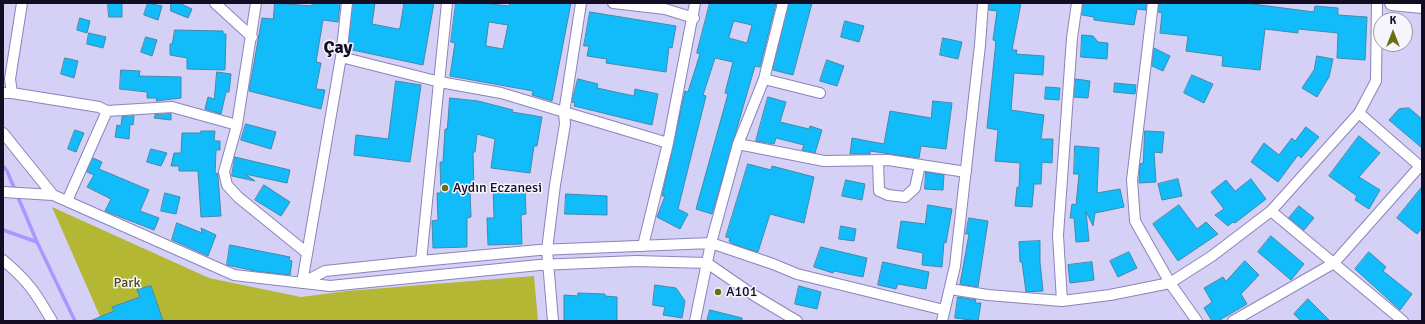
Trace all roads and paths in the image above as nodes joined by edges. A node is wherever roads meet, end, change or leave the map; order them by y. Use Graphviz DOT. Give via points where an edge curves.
graph roads {
  1 [pos="22,3"];
  2 [pos="215,3"];
  3 [pos="256,3"];
  4 [pos="347,3"];
  5 [pos="447,3"];
  6 [pos="581,3"];
  7 [pos="613,3"];
  8 [pos="695,3"];
  9 [pos="783,3"];
  10 [pos="983,3"];
  11 [pos="1077,3"];
  12 [pos="1153,3"];
  13 [pos="1377,3"];
  14 [pos="1392,3"];
  15 [pos="1398,3"];
  16 [pos="1422,6"];
  17 [pos="694,18"];
  18 [pos="252,37"];
  19 [pos="341,57"];
  20 [pos="764,79"];
  21 [pos="440,82"];
  22 [pos="7,93"];
  23 [pos="820,93"];
  24 [pos="107,111"];
  25 [pos="564,113"];
  26 [pos="1359,113"];
  27 [pos="237,125"];
  28 [pos="3,133"];
  29 [pos="668,143"];
  30 [pos="738,144"];
  31 [pos="878,160"];
  32 [pos="920,165"];
  33 [pos="1421,167"];
  34 [pos="966,172"];
  35 [pos="3,192"];
  36 [pos="53,195"];
  37 [pos="66,201"];
  38 [pos="1271,211"];
  39 [pos="711,243"];
  40 [pos="643,246"];
  41 [pos="547,250"];
  42 [pos="307,252"];
  43 [pos="3,260"];
  44 [pos="421,261"];
  45 [pos="707,263"];
  46 [pos="1334,263"];
  47 [pos="548,264"];
  48 [pos="302,283"];
  49 [pos="1170,283"];
  50 [pos="950,289"];
  51 [pos="1062,301"];
  52 [pos="944,310"];
  53 [pos="52,321"];
  54 [pos="553,321"];
  55 [pos="694,321"];
  56 [pos="797,321"];
  57 [pos="942,321"];
  58 [pos="1197,321"];
  59 [pos="1233,321"];
  60 [pos="1403,321"];
  1 -- 22 [label="street"];
  2 -- 18 [label="street"];
  3 -- 18 [label="street"];
  4 -- 19 [label="street"];
  5 -- 21 [label="street"];
  6 -- 25 [label="street"];
  7 -- 17 [label="street" via="665,9"];
  8 -- 17 [label="street"];
  9 -- 20 [label="street"];
  10 -- 34 [label="street"];
  11 -- 51 [label="street" via="1072,38 1058,234"];
  12 -- 49 [label="street" via="1132,180 1135,221"];
  13 -- 26 [label="street" via="1376,81"];
  14 -- 15 [label="main road"];
  15 -- 16 [label="main road"];
  17 -- 29 [label="street"];
  18 -- 27 [label="street"];
  19 -- 21 [label="street"];
  19 -- 42 [label="street"];
  20 -- 23 [label="street"];
  20 -- 30 [label="street"];
  21 -- 25 [label="street" via="501,93"];
  21 -- 44 [label="street"];
  22 -- 24 [label="street" via="99,107"];
  24 -- 27 [label="street" via="172,107"];
  24 -- 37 [label="street"];
  25 -- 29 [label="street"];
  25 -- 41 [label="street" via="565,124"];
  26 -- 33 [label="street"];
  26 -- 38 [label="street"];
  27 -- 42 [label="street" via="224,172 227,185 238,197"];
  28 -- 36 [label="street"];
  29 -- 40 [label="street"];
  30 -- 31 [label="street" via="824,161"];
  30 -- 39 [label="street"];
  31 -- 32 [label="street"];
  31 -- 32 [label="street" via="879,191 888,195 905,197 915,188"];
  32 -- 34 [label="street"];
  33 -- 46 [label="street"];
  34 -- 50 [label="street"];
  35 -- 36 [label="street"];
  36 -- 37 [label="street"];
  37 -- 48 [label="street" via="234,275"];
  38 -- 46 [label="street"];
  38 -- 49 [label="street" via="1212,256"];
  39 -- 40 [label="street"];
  39 -- 45 [label="street"];
  39 -- 52 [label="street" via="797,274"];
  40 -- 41 [label="street"];
  41 -- 44 [label="street"];
  41 -- 47 [label="street"];
  42 -- 48 [label="street"];
  43 -- 53 [label="street" via="37,293"];
  44 -- 48 [label="street" via="326,271"];
  45 -- 47 [label="street" via="636,261"];
  45 -- 55 [label="street"];
  45 -- 56 [label="street"];
  46 -- 59 [label="street"];
  46 -- 60 [label="street"];
  47 -- 48 [label="street" via="330,286"];
  47 -- 54 [label="street"];
  49 -- 51 [label="street"];
  49 -- 58 [label="street"];
  50 -- 51 [label="street"];
  50 -- 52 [label="street"];
  52 -- 57 [label="street"];
}
